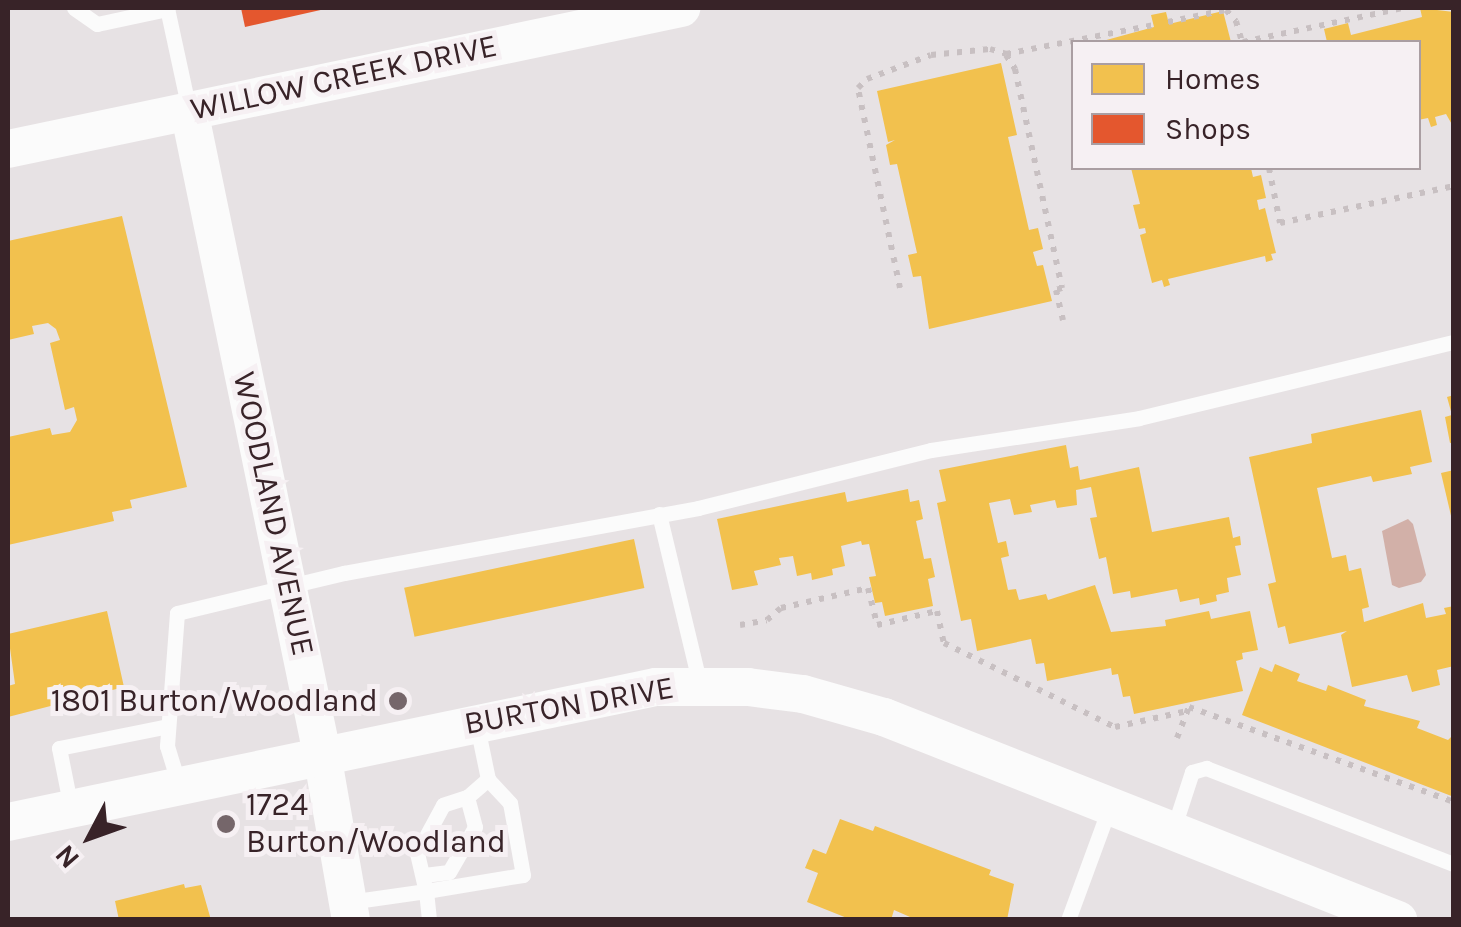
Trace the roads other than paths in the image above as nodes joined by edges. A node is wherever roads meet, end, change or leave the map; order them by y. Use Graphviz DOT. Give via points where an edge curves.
graph roads {
  1 [pos="74,8"];
  2 [pos="167,8"];
  3 [pos="681,8"];
  4 [pos="189,110"];
  5 [pos="8,149"];
  6 [pos="1454,342"];
  7 [pos="659,514"];
  8 [pos="288,588"];
  9 [pos="700,685"];
  10 [pos="477,722"];
  11 [pos="168,726"];
  12 [pos="322,754"];
  13 [pos="488,779"];
  14 [pos="179,785"];
  15 [pos="467,797"];
  16 [pos="1110,806"];
  17 [pos="71,808"];
  18 [pos="8,822"];
  19 [pos="1173,830"];
  20 [pos="1454,864"];
  21 [pos="425,883"];
  22 [pos="350,911"];
  23 [pos="429,920"];
  24 [pos="1068,920"];
  25 [pos="1398,920"];
  1 -- 2 [label="lane" via="97,24"];
  2 -- 4 [label="lane"];
  3 -- 4 [label="street, WILLOW CREEK DRIVE"];
  4 -- 5 [label="street, WILLOW CREEK DRIVE"];
  4 -- 8 [label="street, WOODLAND AVENUE"];
  6 -- 7 [label="lane" via="1140,418 930,450"];
  7 -- 8 [label="lane"];
  7 -- 9 [label="lane"];
  8 -- 11 [label="lane" via="177,613"];
  8 -- 12 [label="street, WOODLAND AVENUE"];
  9 -- 10 [label="street, BURTON DRIVE" via="656,687"];
  9 -- 16 [label="street, BURTON DRIVE" via="789,692 857,708"];
  10 -- 12 [label="street, BURTON DRIVE"];
  10 -- 13 [label="lane"];
  11 -- 14 [label="lane"];
  11 -- 17 [label="lane" via="59,748"];
  12 -- 14 [label="street, BURTON DRIVE"];
  12 -- 22 [label="street, WOODLAND AVENUE"];
  13 -- 15 [label="lane"];
  13 -- 21 [label="lane" via="510,803 522,875"];
  14 -- 17 [label="street, BURTON DRIVE"];
  15 -- 21 [label="lane" via="475,827 449,872"];
  15 -- 21 [label="lane" via="443,805 417,853"];
  16 -- 19 [label="street, BURTON DRIVE"];
  16 -- 24 [label="lane"];
  17 -- 18 [label="street, BURTON DRIVE"];
  19 -- 20 [label="lane" via="1192,772 1206,768"];
  19 -- 25 [label="street, BURTON DRIVE"];
  21 -- 22 [label="lane"];
  21 -- 23 [label="lane"];
}
